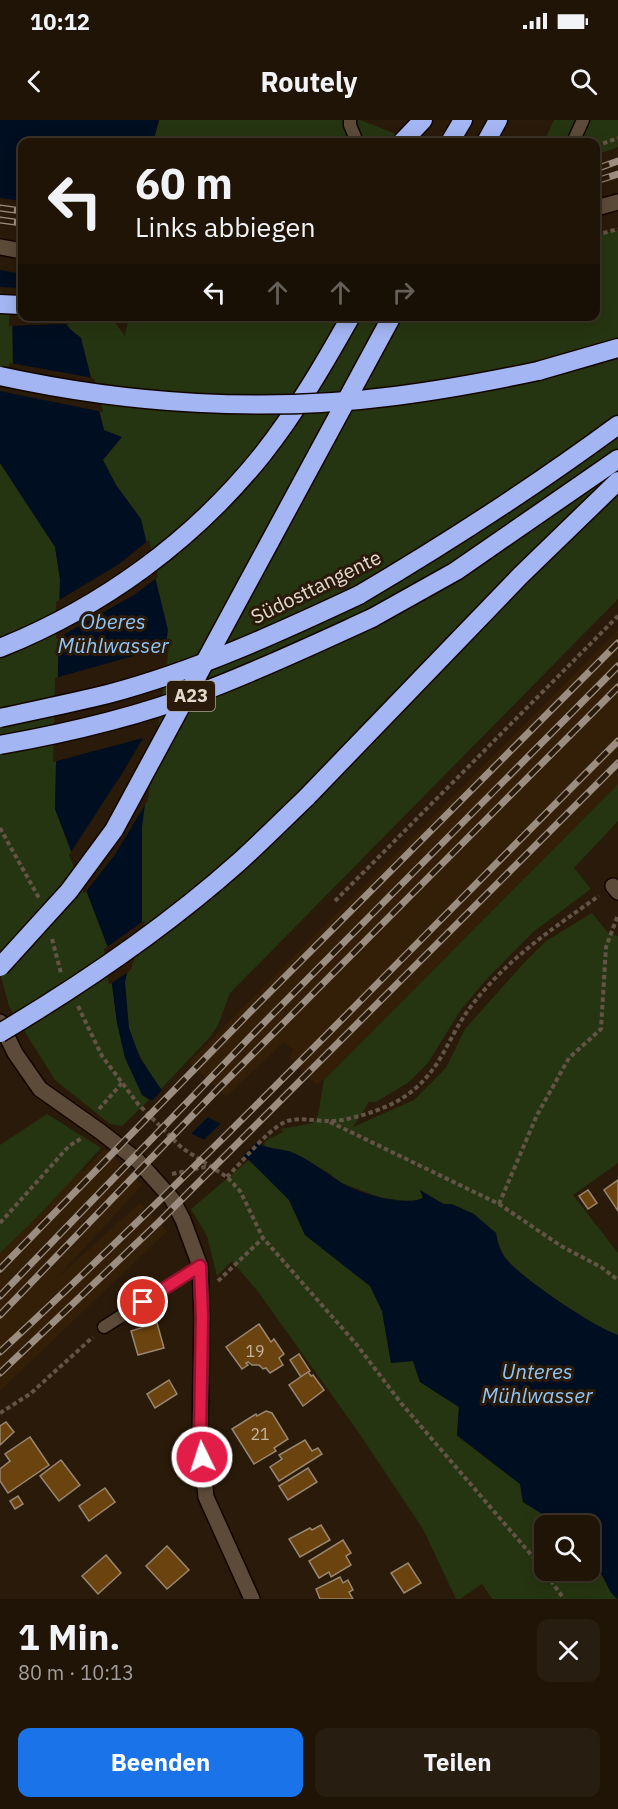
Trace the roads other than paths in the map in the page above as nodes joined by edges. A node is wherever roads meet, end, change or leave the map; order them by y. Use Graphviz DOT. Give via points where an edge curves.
graph roads {
  1 [pos="350,120"];
  2 [pos="463,120"];
  3 [pos="498,120"];
  4 [pos="583,120"];
  5 [pos="422,122"];
  6 [pos="355,138"];
  7 [pos="406,138"];
  8 [pos="452,138"];
  9 [pos="488,138"];
  10 [pos="575,138"];
  11 [pos="618,202"];
  12 [pos="600,207"];
  13 [pos="0,246"];
  14 [pos="18,250"];
  15 [pos="0,304"];
  16 [pos="18,305"];
  17 [pos="348,321"];
  18 [pos="389,321"];
  19 [pos="618,348"];
  20 [pos="0,376"];
  21 [pos="618,424"];
  22 [pos="618,459"];
  23 [pos="618,481"];
  24 [pos="0,648"];
  25 [pos="0,718"];
  26 [pos="0,745"];
  27 [pos="0,967"];
  28 [pos="0,1022"];
  29 [pos="0,1033"];
  30 [pos="200,1266"];
  31 [pos="104,1327"];
  32 [pos="252,1599"];
  1 -- 6 [label="lane"];
  2 -- 8 [label="highway"];
  3 -- 9 [label="highway"];
  4 -- 10 [label="lane"];
  5 -- 7 [label="highway"];
  11 -- 12 [label="street"];
  13 -- 14 [label="street"];
  15 -- 16 [label="highway"];
  17 -- 24 [label="highway" via="263,454 204,518 173,547 105,596"];
  18 -- 27 [label="highway, bridge" via="114,830 69,891"];
  19 -- 20 [label="highway, bridge" via="463,387 317,403 139,399"];
  21 -- 25 [label="highway, Südosttangente / A23, bridge" via="440,548 359,595 265,639 190,667 109,694"];
  22 -- 26 [label="highway, A23, bridge" via="456,571 372,618 276,663 198,694"];
  23 -- 29 [label="highway, bridge" via="238,862 119,956"];
  28 -- 30 [label="street" via="15,1053 40,1089 123,1148 154,1177 183,1220"];
  30 -- 31 [label="lane"];
  30 -- 32 [label="street" via="200,1437 206,1497"];
}
